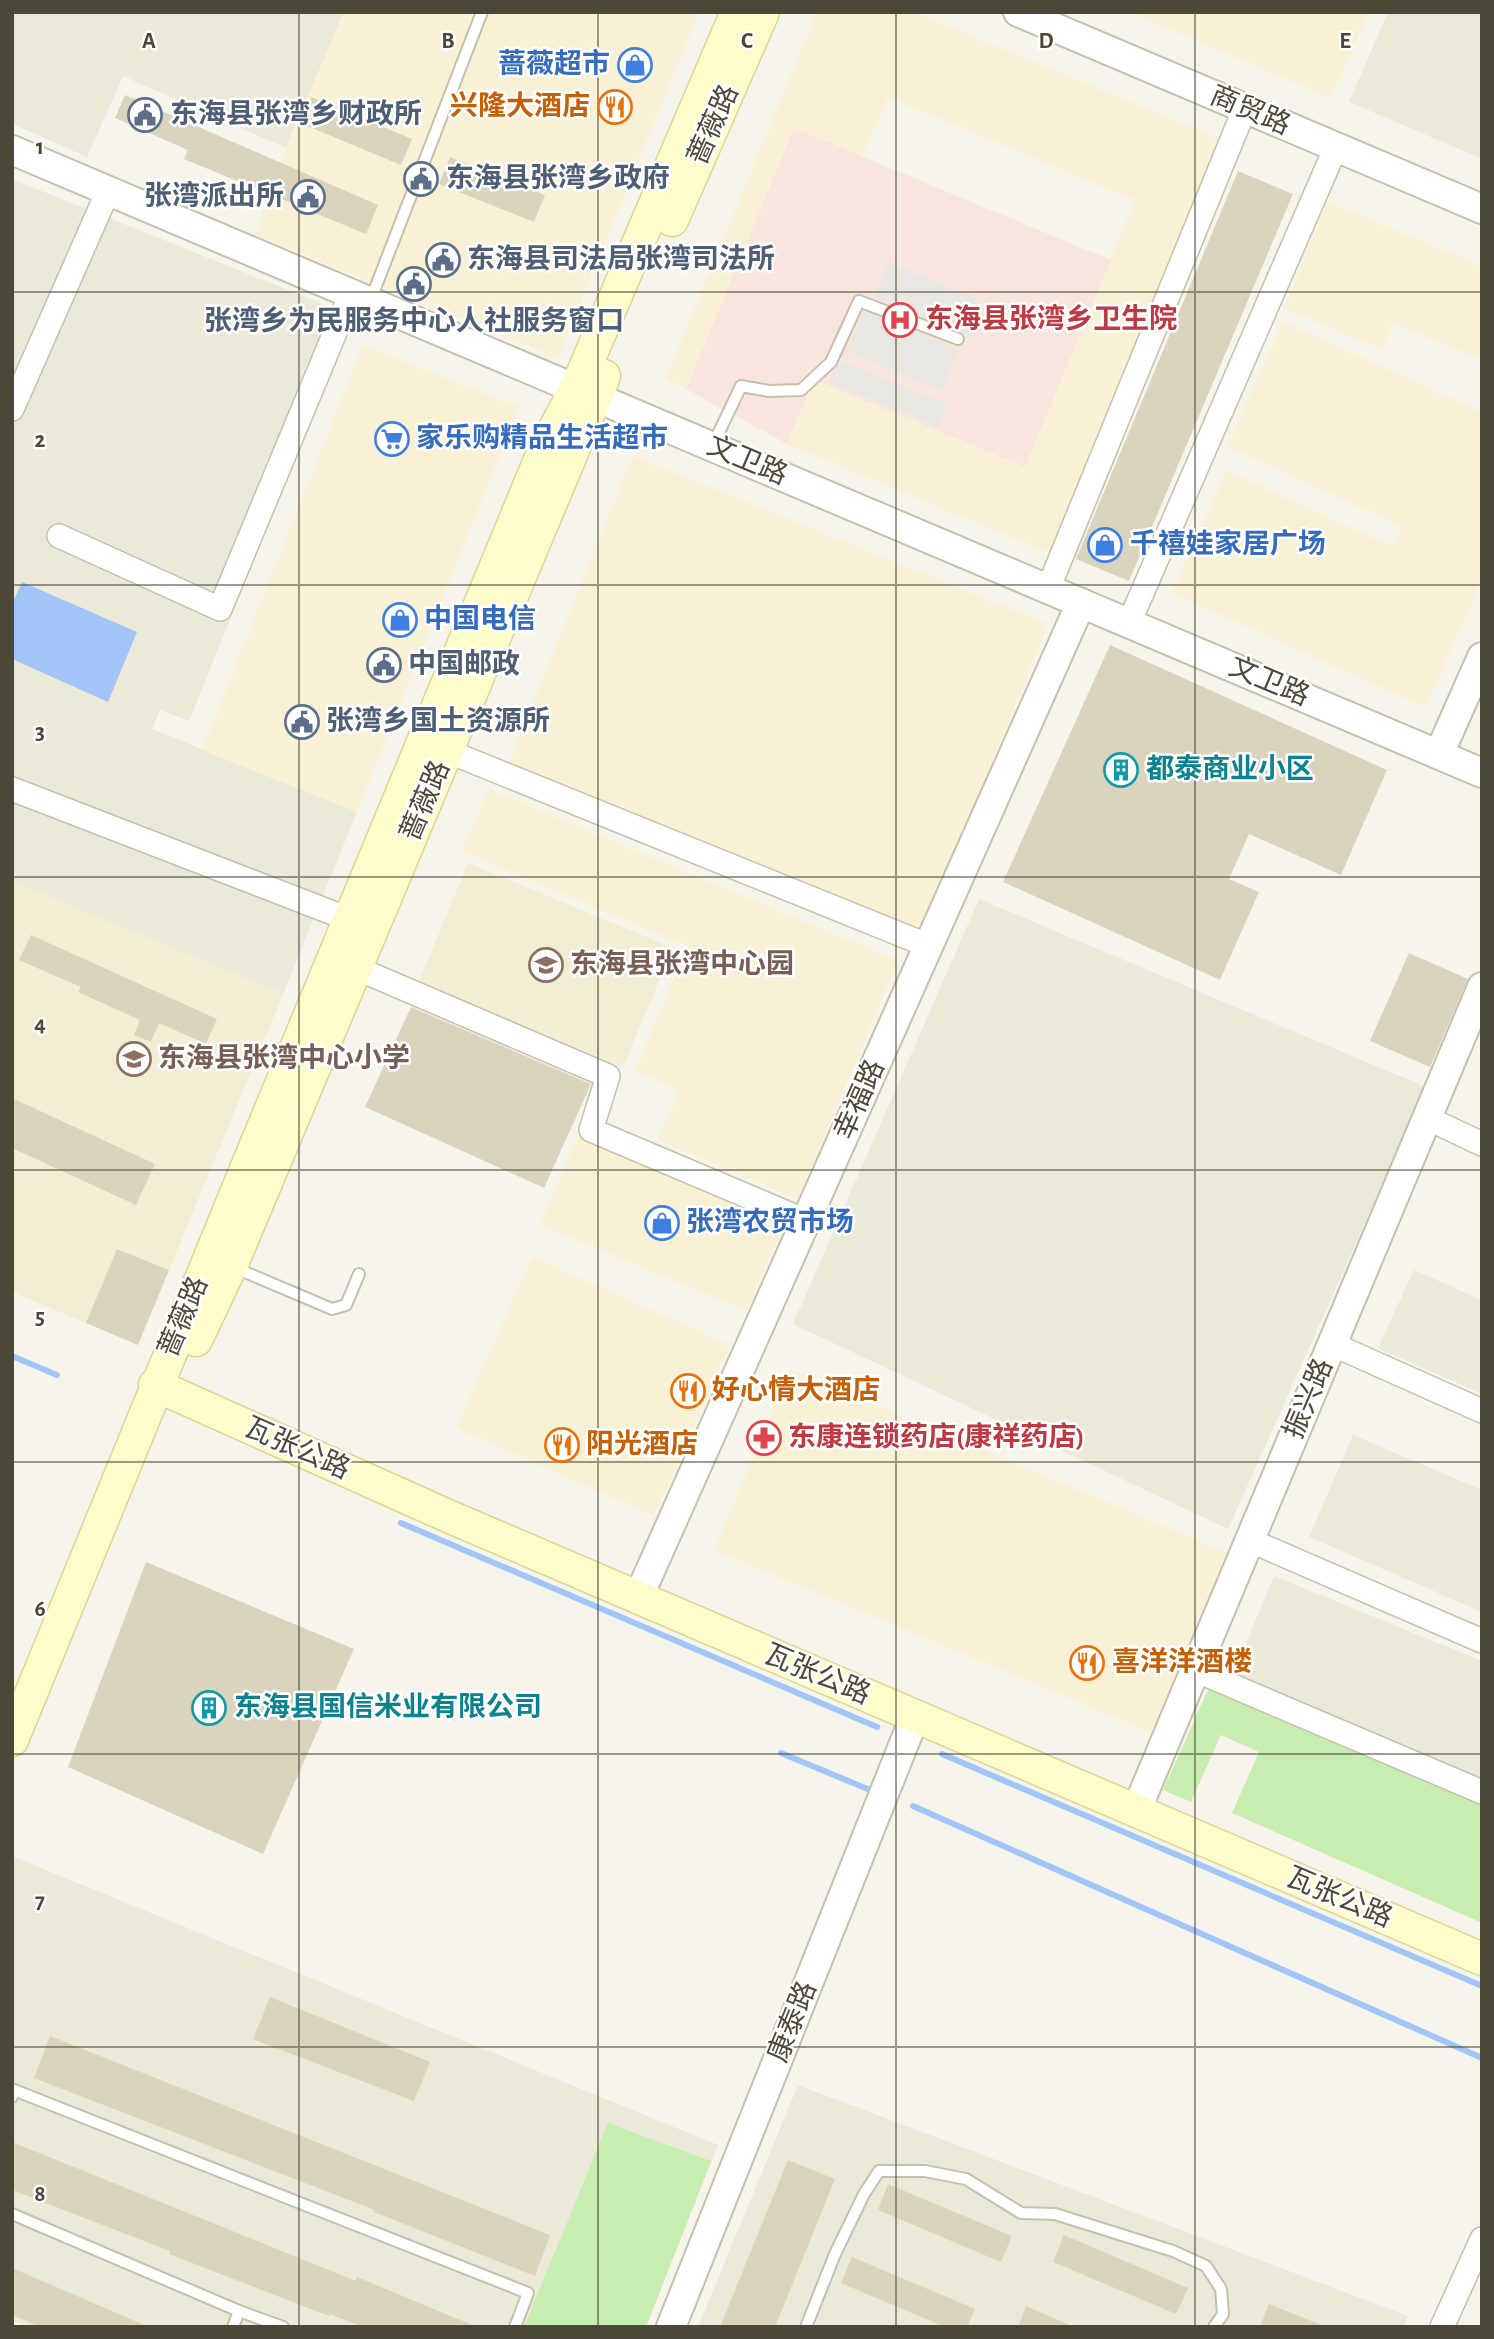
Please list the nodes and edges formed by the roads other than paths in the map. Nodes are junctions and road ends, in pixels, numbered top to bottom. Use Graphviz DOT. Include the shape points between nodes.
graph roads {
  1 [pos="482,12"];
  2 [pos="737,12"];
  3 [pos="763,12"];
  4 [pos="1018,12"];
  5 [pos="1245,108"];
  6 [pos="1336,147"];
  7 [pos="12,150"];
  8 [pos="108,191"];
  9 [pos="1482,209"];
  10 [pos="361,298"];
  11 [pos="958,339"];
  12 [pos="586,393"];
  13 [pos="12,409"];
  14 [pos="712,447"];
  15 [pos="59,536"];
  16 [pos="1048,589"];
  17 [pos="1082,603"];
  18 [pos="1129,623"];
  19 [pos="1482,657"];
  20 [pos="447,751"];
  21 [pos="1439,754"];
  22 [pos="1482,773"];
  23 [pos="12,789"];
  24 [pos="351,920"];
  25 [pos="929,946"];
  26 [pos="356,968"];
  27 [pos="1482,987"];
  28 [pos="1427,1118"];
  29 [pos="1482,1144"];
  30 [pos="806,1222"];
  31 [pos="231,1266"];
  32 [pos="359,1274"];
  33 [pos="1332,1344"];
  34 [pos="155,1385"];
  35 [pos="1482,1411"];
  36 [pos="1249,1540"];
  37 [pos="638,1598"];
  38 [pos="1482,1641"];
  39 [pos="1195,1670"];
  40 [pos="915,1716"];
  41 [pos="12,1740"];
  42 [pos="1482,1792"];
  43 [pos="1136,1811"];
  44 [pos="1482,1959"];
  45 [pos="12,2097"];
  46 [pos="12,2214"];
  47 [pos="1482,2239"];
  48 [pos="239,2312"];
  49 [pos="233,2327"];
  50 [pos="283,2327"];
  51 [pos="515,2327"];
  52 [pos="671,2327"];
  53 [pos="806,2327"];
  54 [pos="1214,2327"];
  55 [pos="1442,2327"];
  1 -- 10 [label="lane"];
  2 -- 12 [label="main road, 蔷薇路"];
  3 -- 12 [label="main road, 蔷薇路"];
  4 -- 5 [label="street, 商贸路"];
  5 -- 6 [label="street, 商贸路"];
  5 -- 16 [label="street"];
  6 -- 9 [label="street, 商贸路"];
  6 -- 18 [label="street"];
  7 -- 8 [label="street, 文卫路"];
  8 -- 10 [label="street, 文卫路"];
  8 -- 13 [label="street"];
  10 -- 12 [label="street, 文卫路"];
  10 -- 15 [label="street" via="220,609"];
  11 -- 14 [label="lane" via="859,301 831,362 801,390 741,386"];
  12 -- 14 [label="street, 文卫路"];
  12 -- 20 [label="main road, 蔷薇路"];
  12 -- 24 [label="main road, 蔷薇路" via="547,443"];
  14 -- 16 [label="street, 文卫路"];
  16 -- 17 [label="street, 文卫路"];
  17 -- 18 [label="street, 文卫路"];
  17 -- 25 [label="street, 幸福路"];
  18 -- 21 [label="street, 文卫路"];
  19 -- 21 [label="street"];
  20 -- 25 [label="street"];
  20 -- 26 [label="main road, 蔷薇路"];
  21 -- 22 [label="street, 文卫路"];
  23 -- 24 [label="street"];
  24 -- 34 [label="main road, 蔷薇路"];
  25 -- 30 [label="street, 幸福路"];
  26 -- 30 [label="street" via="608,1076 591,1130"];
  26 -- 31 [label="main road, 蔷薇路"];
  27 -- 28 [label="street, 振兴路"];
  28 -- 29 [label="street"];
  28 -- 33 [label="street, 振兴路"];
  30 -- 37 [label="street, 幸福路"];
  31 -- 32 [label="lane" via="332,1309 346,1305"];
  31 -- 34 [label="main road, 蔷薇路" via="189,1355"];
  33 -- 35 [label="street"];
  33 -- 36 [label="street, 振兴路"];
  34 -- 37 [label="main road, 瓦张公路"];
  34 -- 41 [label="main road, 蔷薇路"];
  36 -- 38 [label="street"];
  36 -- 39 [label="street, 振兴路"];
  37 -- 40 [label="main road, 瓦张公路"];
  39 -- 42 [label="street"];
  39 -- 43 [label="street, 振兴路"];
  40 -- 43 [label="main road, 瓦张公路"];
  40 -- 52 [label="street, 康泰路"];
  43 -- 44 [label="main road, 瓦张公路"];
  45 -- 51 [label="lane" via="15,2090 528,2293"];
  46 -- 48 [label="lane"];
  47 -- 55 [label="street"];
  48 -- 49 [label="lane"];
  48 -- 50 [label="lane"];
  53 -- 54 [label="lane" via="864,2194 879,2171 901,2170 966,2179 1021,2213 1055,2214 1206,2266 1220,2289 1223,2314"];
}
